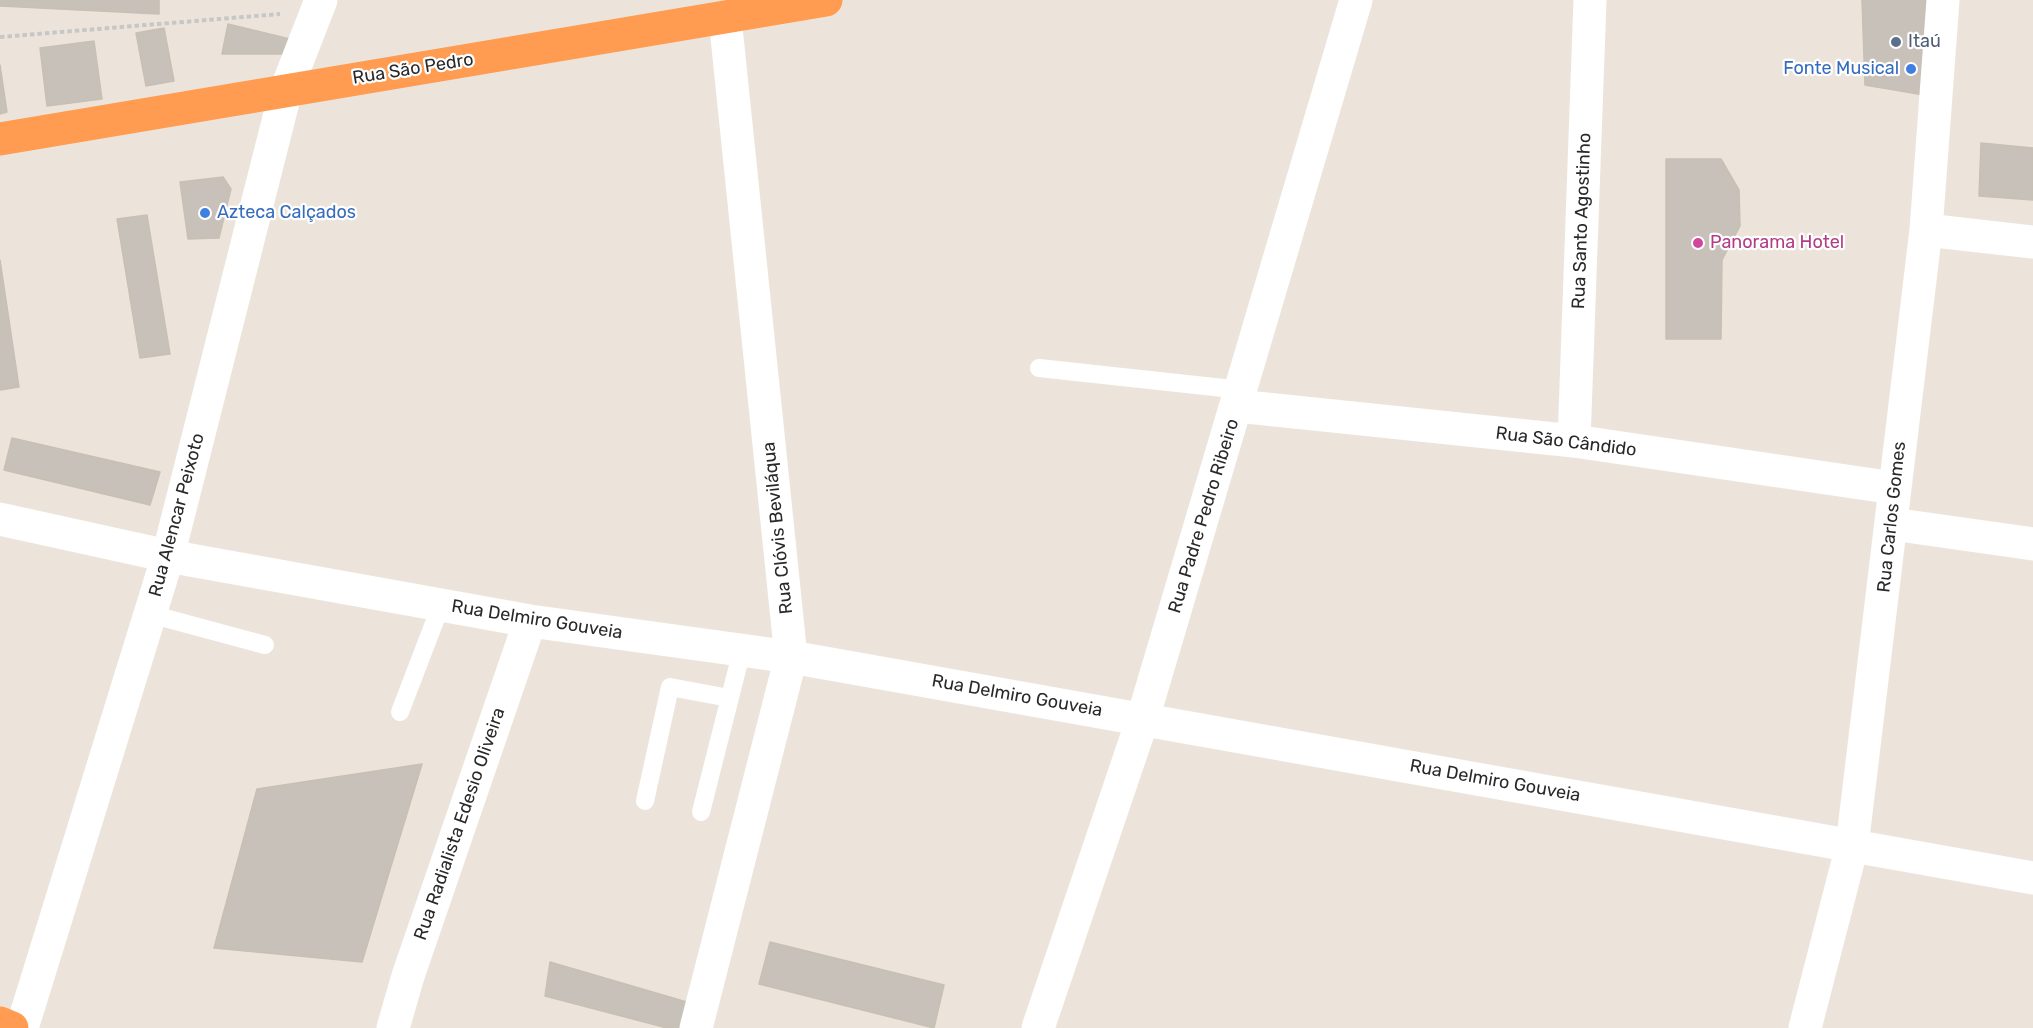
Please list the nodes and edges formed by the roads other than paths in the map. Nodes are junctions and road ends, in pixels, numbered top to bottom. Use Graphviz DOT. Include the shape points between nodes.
graph roads {
  1 [pos="826,0"];
  2 [pos="1356,0"];
  3 [pos="1590,0"];
  4 [pos="1943,0"];
  5 [pos="320,5"];
  6 [pos="725,18"];
  7 [pos="286,90"];
  8 [pos="0,140"];
  9 [pos="1926,230"];
  10 [pos="2033,242"];
  11 [pos="1039,368"];
  12 [pos="1239,398"];
  13 [pos="1574,441"];
  14 [pos="1894,488"];
  15 [pos="0,519"];
  16 [pos="1892,524"];
  17 [pos="2033,544"];
  18 [pos="168,556"];
  19 [pos="441,605"];
  20 [pos="150,614"];
  21 [pos="530,621"];
  22 [pos="265,645"];
  23 [pos="742,650"];
  24 [pos="791,657"];
  25 [pos="729,698"];
  26 [pos="400,712"];
  27 [pos="1143,718"];
  28 [pos="645,801"];
  29 [pos="701,812"];
  30 [pos="1852,846"];
  31 [pos="2033,878"];
  32 [pos="0,1023"];
  33 [pos="1043,1027"];
  34 [pos="12,1028"];
  35 [pos="22,1028"];
  36 [pos="393,1028"];
  37 [pos="696,1028"];
  38 [pos="1805,1028"];
  1 -- 6 [label="highway, Rua São Pedro"];
  2 -- 12 [label="street, Rua Padre Pedro Ribeiro"];
  3 -- 13 [label="street, Rua Santo Agostinho"];
  4 -- 9 [label="street, Rua Carlos Gomes"];
  5 -- 7 [label="street, Rua Alencar Peixoto"];
  6 -- 7 [label="highway, Rua São Pedro"];
  6 -- 24 [label="street, Rua Clóvis Beviláqua"];
  7 -- 8 [label="highway, Rua São Pedro"];
  7 -- 18 [label="street, Rua Alencar Peixoto"];
  9 -- 10 [label="street"];
  9 -- 14 [label="street, Rua Carlos Gomes"];
  11 -- 12 [label="lane"];
  12 -- 13 [label="street, Rua São Cândido"];
  12 -- 27 [label="street, Rua Padre Pedro Ribeiro"];
  13 -- 14 [label="street, Rua São Cândido"];
  14 -- 16 [label="street, Rua Carlos Gomes"];
  15 -- 18 [label="street, Rua Delmiro Gouveia"];
  16 -- 17 [label="street"];
  16 -- 30 [label="street, Rua Carlos Gomes"];
  18 -- 19 [label="street, Rua Delmiro Gouveia"];
  18 -- 20 [label="street, Rua Alencar Peixoto"];
  19 -- 21 [label="street, Rua Delmiro Gouveia"];
  19 -- 26 [label="lane"];
  20 -- 22 [label="lane"];
  20 -- 35 [label="street, Rua Alencar Peixoto"];
  21 -- 23 [label="street, Rua Delmiro Gouveia"];
  21 -- 36 [label="street, Rua Radialista Edesio Oliveira"];
  23 -- 24 [label="street, Rua Delmiro Gouveia"];
  23 -- 25 [label="lane"];
  24 -- 27 [label="street, Rua Delmiro Gouveia"];
  24 -- 37 [label="street, Rua Clóvis Beviláqua"];
  25 -- 28 [label="lane" via="670,687"];
  25 -- 29 [label="lane"];
  27 -- 30 [label="street, Rua Delmiro Gouveia"];
  27 -- 33 [label="street, Rua Padre Pedro Ribeiro"];
  30 -- 31 [label="street, Rua Delmiro Gouveia"];
  30 -- 38 [label="street, Rua Carlos Gomes"];
  32 -- 34 [label="highway"];
}
